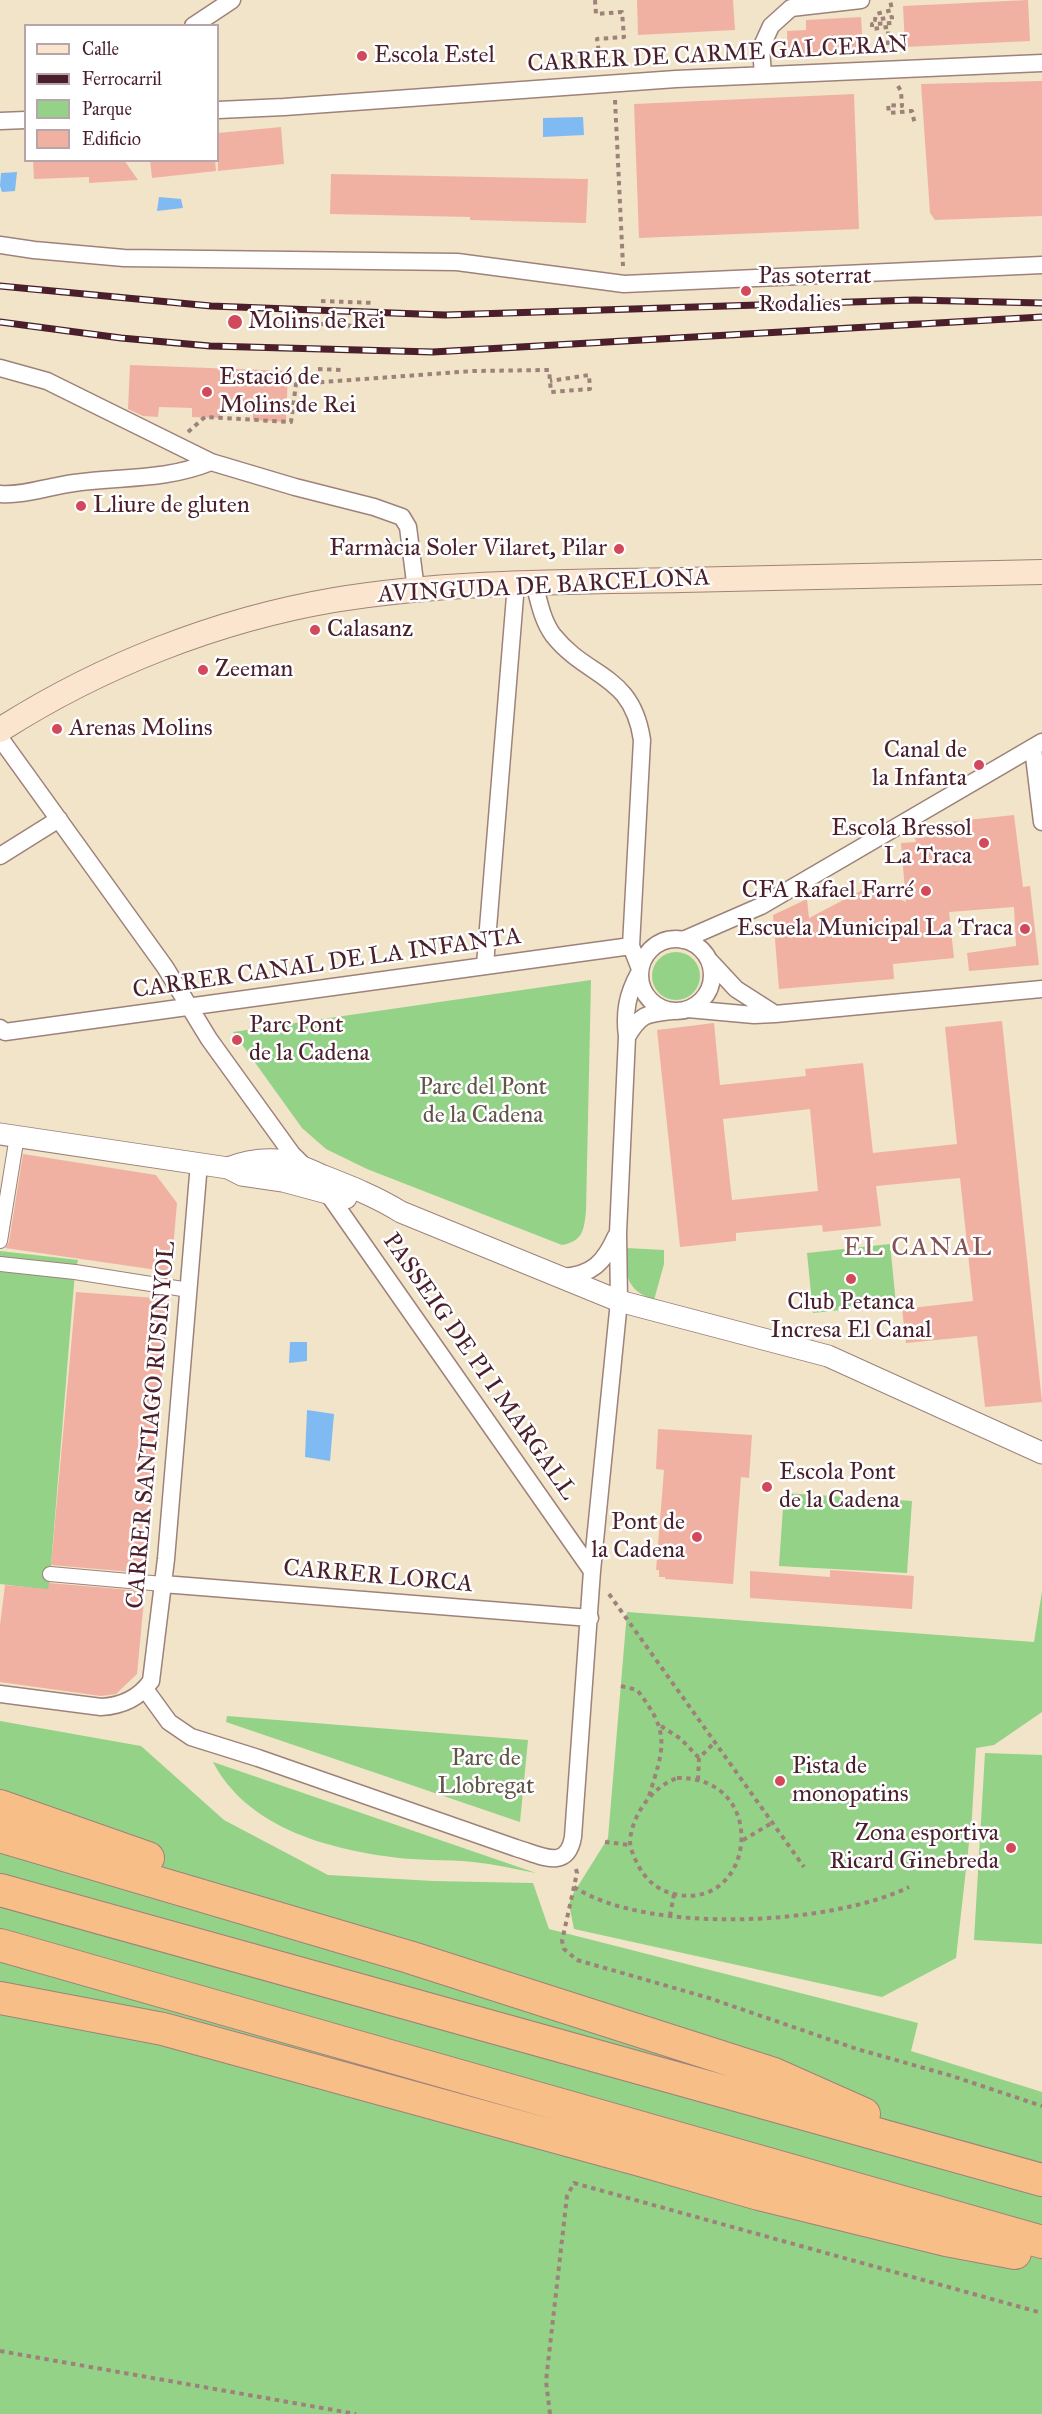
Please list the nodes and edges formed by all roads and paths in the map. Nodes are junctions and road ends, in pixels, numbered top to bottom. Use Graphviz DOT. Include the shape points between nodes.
graph roads {
  1 [pos="232,0"];
  2 [pos="595,0"];
  3 [pos="861,0"];
  4 [pos="890,0"];
  5 [pos="196,24"];
  6 [pos="1042,63"];
  7 [pos="889,68"];
  8 [pos="763,75"];
  9 [pos="614,83"];
  10 [pos="219,110"];
  11 [pos="24,120"];
  12 [pos="0,121"];
  13 [pos="915,125"];
  14 [pos="0,245"];
  15 [pos="1042,265"];
  16 [pos="623,273"];
  17 [pos="321,301"];
  18 [pos="375,303"];
  19 [pos="320,324"];
  20 [pos="375,327"];
  21 [pos="0,368"];
  22 [pos="318,369"];
  23 [pos="342,370"];
  24 [pos="550,381"];
  25 [pos="205,417"];
  26 [pos="212,462"];
  27 [pos="0,494"];
  28 [pos="1042,572"];
  29 [pos="525,584"];
  30 [pos="416,590"];
  31 [pos="0,730"];
  32 [pos="0,738"];
  33 [pos="1038,745"];
  34 [pos="59,819"];
  35 [pos="1042,822"];
  36 [pos="0,856"];
  37 [pos="683,940"];
  38 [pos="631,946"];
  39 [pos="709,960"];
  40 [pos="485,965"];
  41 [pos="639,971"];
  42 [pos="1042,989"];
  43 [pos="190,1008"];
  44 [pos="682,1010"];
  45 [pos="775,1014"];
  46 [pos="3,1030"];
  47 [pos="627,1036"];
  48 [pos="9,1135"];
  49 [pos="297,1162"];
  50 [pos="199,1163"];
  51 [pos="228,1168"];
  52 [pos="252,1176"];
  53 [pos="326,1191"];
  54 [pos="401,1212"];
  55 [pos="618,1233"];
  56 [pos="0,1241"];
  57 [pos="0,1264"];
  58 [pos="561,1277"];
  59 [pos="189,1290"];
  60 [pos="619,1301"];
  61 [pos="1042,1453"];
  62 [pos="592,1571"];
  63 [pos="50,1574"];
  64 [pos="163,1584"];
  65 [pos="590,1618"];
  66 [pos="621,1686"];
  67 [pos="145,1689"];
  68 [pos="0,1694"];
  69 [pos="660,1725"];
  70 [pos="714,1743"];
  71 [pos="699,1758"];
  72 [pos="698,1780"];
  73 [pos="648,1800"];
  74 [pos="0,1806"];
  75 [pos="772,1824"];
  76 [pos="0,1836"];
  77 [pos="743,1840"];
  78 [pos="605,1842"];
  79 [pos="630,1845"];
  80 [pos="804,1867"];
  81 [pos="909,1887"];
  82 [pos="0,1890"];
  83 [pos="674,1894"];
  84 [pos="670,1916"];
  85 [pos="2,1946"];
  86 [pos="410,1957"];
  87 [pos="0,1998"];
  88 [pos="1042,2106"];
  89 [pos="949,2154"];
  90 [pos="1042,2180"];
  91 [pos="1042,2241"];
  92 [pos="1042,2259"];
  93 [pos="1042,2313"];
  94 [pos="0,2351"];
  95 [pos="356,2414"];
  96 [pos="550,2414"];
  1 -- 5 [label="street"];
  2 -- 9 [label="path" via="596,14 622,12 624,37 597,39 600,60"];
  3 -- 8 [label="street" via="791,8 771,26 761,48"];
  4 -- 7 [label="path" via="892,10 876,14 875,20 892,17 892,23 872,24 872,29 888,27"];
  6 -- 7 [label="street, CARRER DE CARME GALCERAN"];
  7 -- 8 [label="street, CARRER DE CARME GALCERAN"];
  7 -- 13 [label="path" via="901,92 902,106 888,105 889,113 912,111"];
  8 -- 9 [label="street, CARRER DE CARME GALCERAN"];
  9 -- 10 [label="street, CARRER DE CARME GALCERAN"];
  9 -- 16 [label="path"];
  11 -- 12 [label="street"];
  14 -- 15 [label="street" via="124,258 457,262 624,284"];
  17 -- 18 [label="path"];
  19 -- 20 [label="path"];
  21 -- 26 [label="street" via="48,381"];
  22 -- 23 [label="path"];
  24 -- 24 [label="path" via="589,375 591,389 551,392"];
  24 -- 25 [label="path" via="549,370 473,371 296,384 291,422"];
  26 -- 27 [label="street" via="154,477"];
  26 -- 30 [label="street" via="402,518 408,527"];
  28 -- 29 [label="main road, AVINGUDA DE BARCELONA"];
  29 -- 30 [label="main road, AVINGUDA DE BARCELONA"];
  29 -- 38 [label="street" via="561,644 618,687 639,720 642,740"];
  29 -- 40 [label="street"];
  30 -- 31 [label="main road, AVINGUDA DE BARCELONA" via="307,606 197,636 87,681"];
  32 -- 34 [label="street"];
  33 -- 35 [label="street"];
  33 -- 37 [label="street" via="761,906"];
  34 -- 36 [label="street"];
  34 -- 43 [label="street"];
  37 -- 39 [label="street" via="702,950"];
  37 -- 41 [label="street" via="672,939 653,947"];
  38 -- 40 [label="street, CARRER CANAL DE LA INFANTA"];
  38 -- 41 [label="street"];
  39 -- 44 [label="street" via="711,984 706,994 698,1003"];
  39 -- 45 [label="street" via="736,989"];
  40 -- 43 [label="street, CARRER CANAL DE LA INFANTA"];
  41 -- 44 [label="street" via="641,987 648,998 661,1007"];
  41 -- 47 [label="street" via="626,1007"];
  42 -- 45 [label="street"];
  43 -- 46 [label="street, CARRER CANAL DE LA INFANTA"];
  43 -- 49 [label="street"];
  44 -- 45 [label="street"];
  44 -- 47 [label="street" via="647,1014"];
  47 -- 55 [label="street"];
  48 -- 50 [label="street"];
  48 -- 56 [label="street"];
  49 -- 51 [label="street" via="255,1161"];
  49 -- 52 [label="street" via="285,1172 269,1169"];
  49 -- 54 [label="street" via="375,1196"];
  50 -- 51 [label="street"];
  50 -- 59 [label="street, CARRER SANTIAGO RUSINYOL"];
  51 -- 52 [label="street"];
  52 -- 53 [label="street"];
  53 -- 54 [label="street" via="368,1206"];
  53 -- 62 [label="street, PASSEIG DE PI I MARGALL"];
  54 -- 58 [label="street"];
  55 -- 58 [label="street" via="610,1250 593,1269 583,1275"];
  55 -- 60 [label="street" via="607,1281"];
  57 -- 59 [label="street"];
  58 -- 60 [label="street"];
  59 -- 64 [label="street, CARRER SANTIAGO RUSINYOL"];
  60 -- 61 [label="street" via="828,1356"];
  60 -- 62 [label="street"];
  62 -- 65 [label="street"];
  62 -- 70 [label="path"];
  63 -- 64 [label="street"];
  64 -- 65 [label="street, CARRER LORCA"];
  64 -- 67 [label="street, CARRER SANTIAGO RUSINYOL" via="154,1672"];
  65 -- 67 [label="street" via="573,1837 569,1852 552,1859 191,1737 169,1722"];
  66 -- 69 [label="path" via="638,1690"];
  67 -- 68 [label="street" via="123,1703 101,1707"];
  69 -- 71 [label="path"];
  69 -- 73 [label="path" via="661,1746"];
  70 -- 71 [label="path"];
  70 -- 75 [label="path"];
  71 -- 72 [label="path"];
  72 -- 73 [label="path" via="677,1778 658,1788"];
  72 -- 77 [label="path" via="717,1788 729,1799"];
  73 -- 79 [label="path" via="638,1816"];
  74 -- 86 [label="highway" via="283,1904"];
  75 -- 77 [label="path"];
  75 -- 80 [label="path"];
  76 -- 86 [label="highway"];
  77 -- 83 [label="path" via="734,1869 710,1893"];
  78 -- 79 [label="path"];
  79 -- 83 [label="path" via="648,1880"];
  81 -- 84 [label="path" via="876,1900 807,1915 726,1919"];
  82 -- 89 [label="highway"];
  83 -- 84 [label="path"];
  84 -- 88 [label="path" via="612,1903 574,1887 562,1941 564,1949 583,1962 709,1998"];
  85 -- 91 [label="highway"];
  86 -- 89 [label="highway" via="774,2074"];
  87 -- 92 [label="highway" via="163,2030 759,2194"];
  89 -- 90 [label="highway"];
  93 -- 96 [label="path" via="574,2183 567,2196 546,2381"];
  94 -- 95 [label="path"];
}
